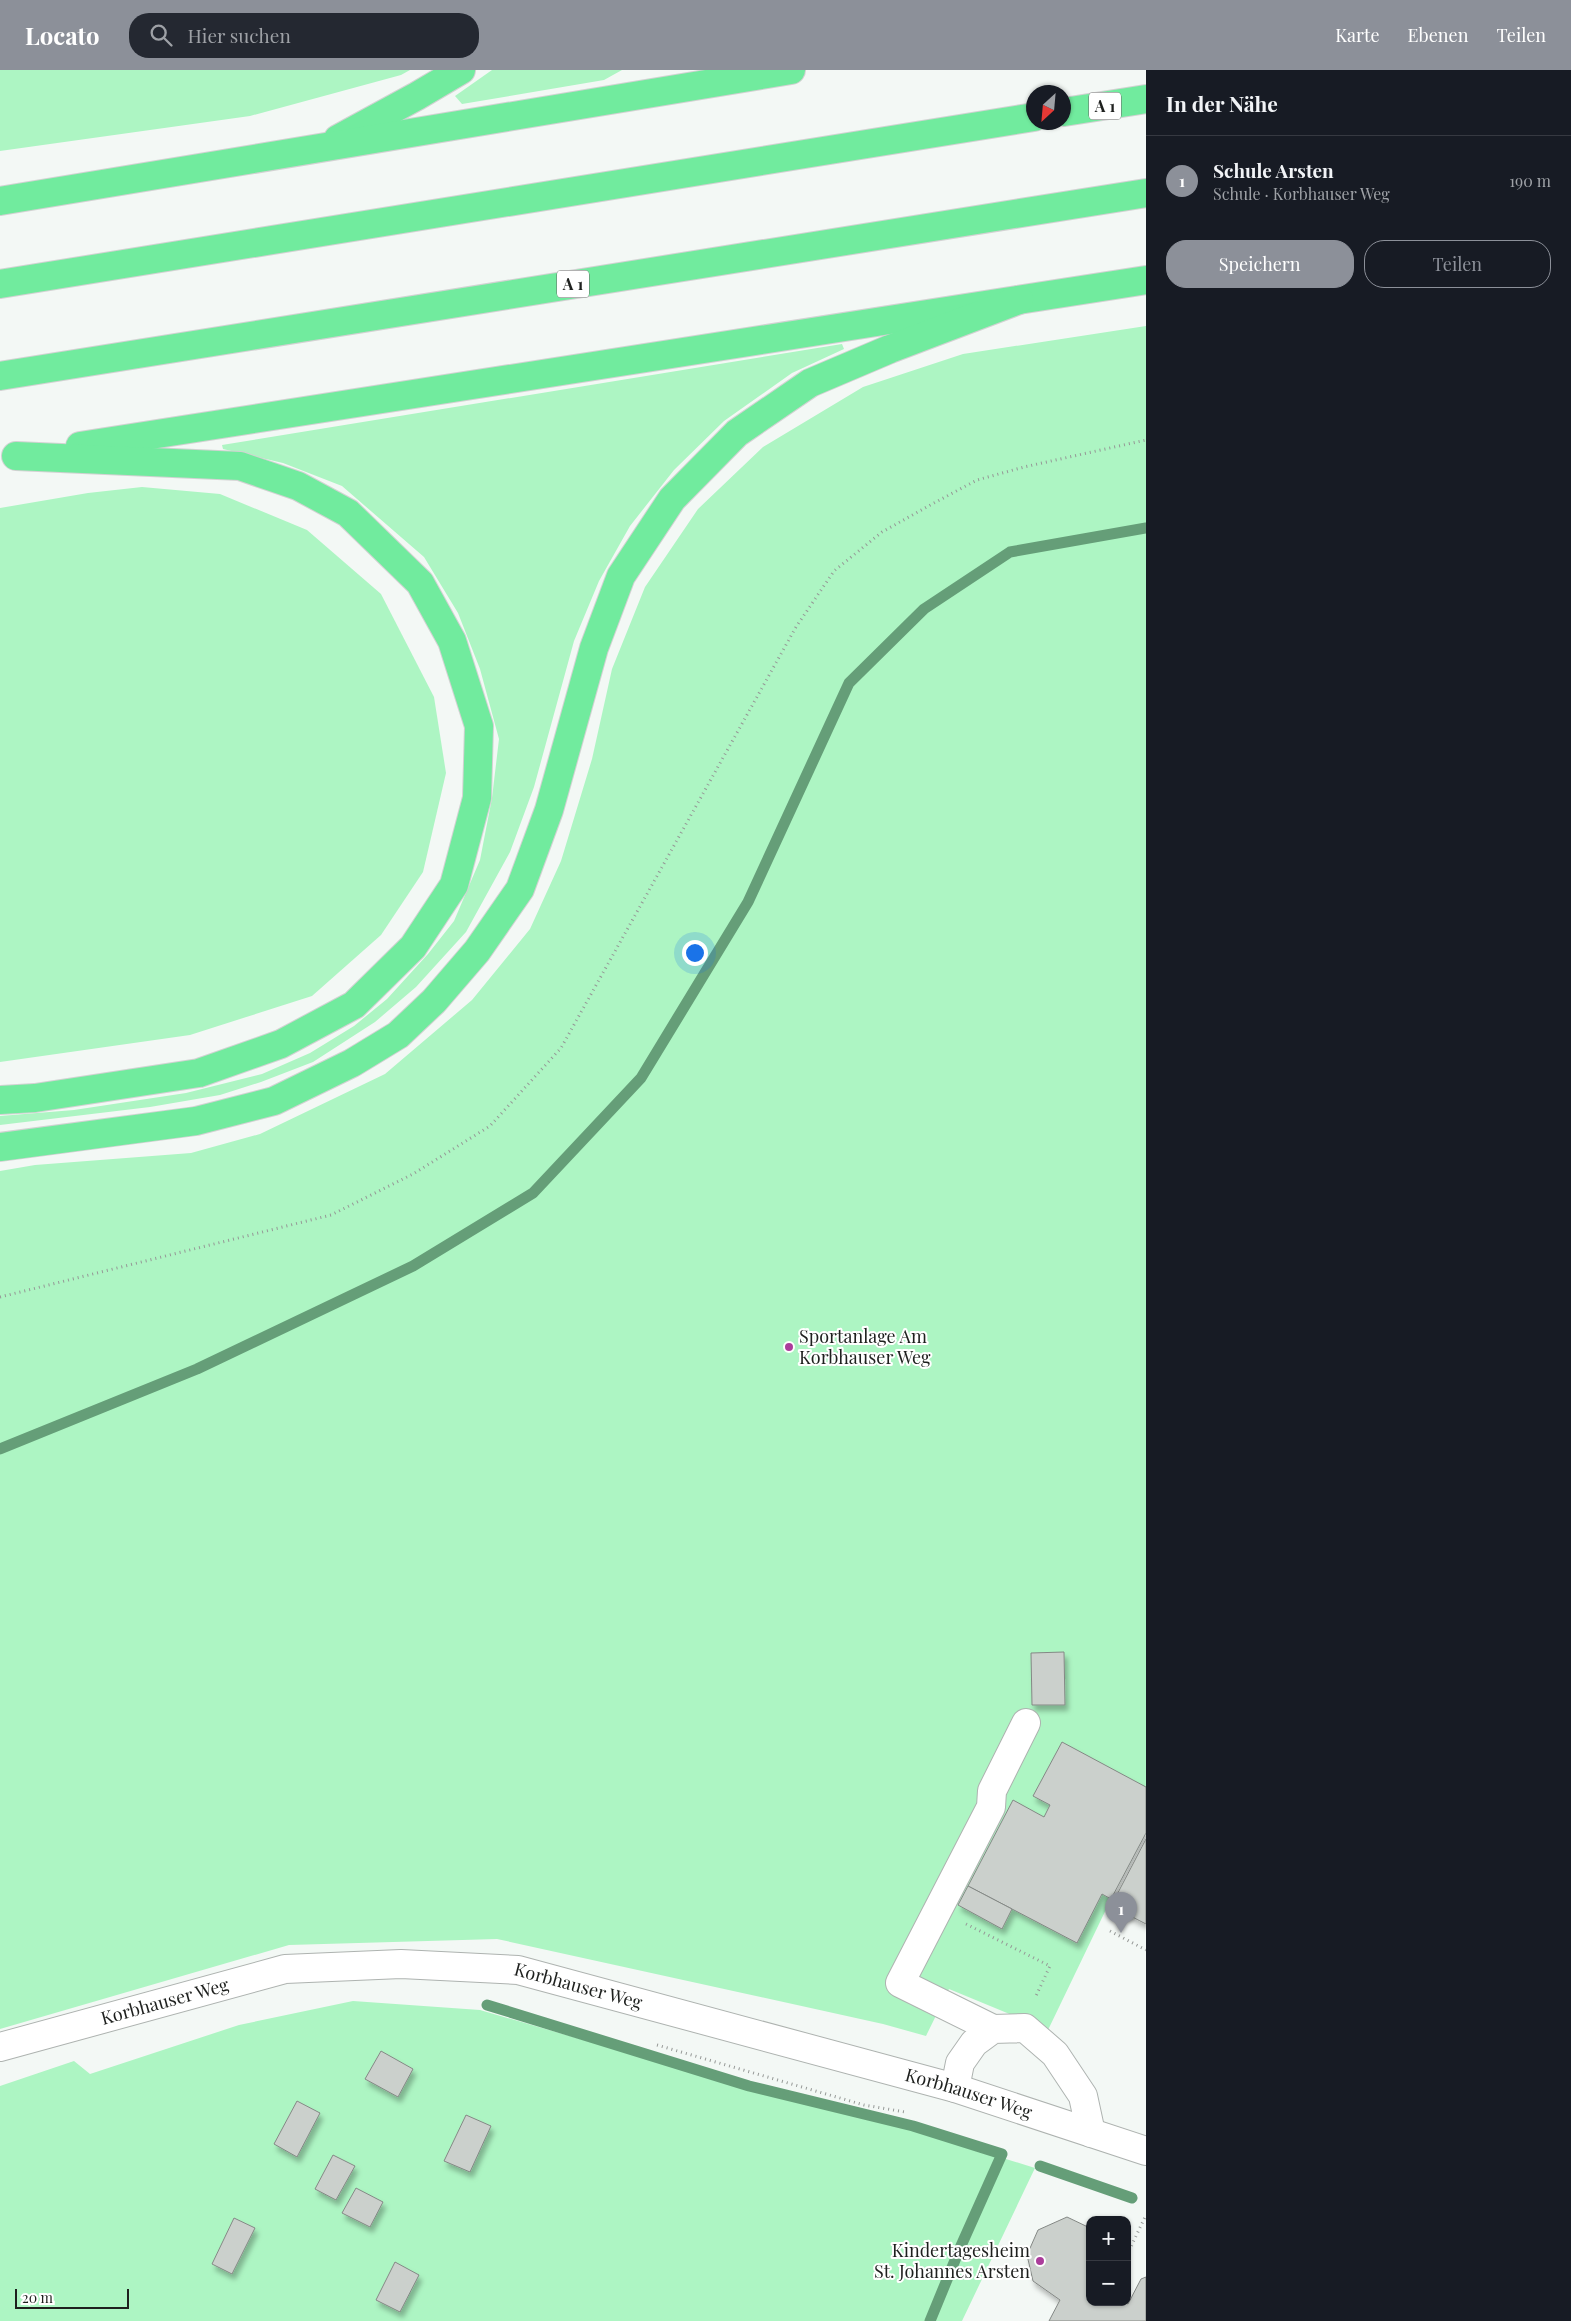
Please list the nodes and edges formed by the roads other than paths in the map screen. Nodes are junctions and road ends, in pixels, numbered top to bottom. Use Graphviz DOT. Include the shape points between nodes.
graph roads {
  1 [pos="461,70"];
  2 [pos="791,70"];
  3 [pos="1146,99"];
  4 [pos="1071,111"];
  5 [pos="1026,118"];
  6 [pos="317,150"];
  7 [pos="1146,193"];
  8 [pos="0,201"];
  9 [pos="1146,280"];
  10 [pos="0,284"];
  11 [pos="1019,300"];
  12 [pos="0,376"];
  13 [pos="8,457"];
  14 [pos="0,1100"];
  15 [pos="0,1148"];
  16 [pos="1026,1724"];
  17 [pos="993,2029"];
  18 [pos="0,2047"];
  19 [pos="955,2088"];
  20 [pos="1091,2133"];
  21 [pos="1146,2151"];
  1 -- 6 [label="highway"];
  2 -- 6 [label="highway"];
  3 -- 4 [label="highway, A 1"];
  5 -- 10 [label="highway"];
  6 -- 8 [label="highway"];
  7 -- 12 [label="highway, A 1"];
  9 -- 11 [label="highway"];
  11 -- 13 [label="highway"];
  11 -- 15 [label="highway" via="890,349 810,384 737,433 672,499 621,576 594,648 549,810 520,889 478,950 434,1001 398,1035 274,1101 196,1121"];
  13 -- 14 [label="highway" via="240,466 298,486 348,513 420,583 452,641 479,726 477,798 454,885 413,947 354,1005 280,1044 198,1073 35,1098"];
  16 -- 17 [label="street" via="992,1791 992,1807 900,1983"];
  17 -- 19 [label="street" via="974,2043 960,2062"];
  17 -- 20 [label="street" via="1025,2028 1056,2054 1083,2096"];
  18 -- 19 [label="street, Korbhauser Weg" via="285,1969 402,1964 518,1970"];
  19 -- 20 [label="street, Korbhauser Weg"];
  20 -- 21 [label="street, Korbhauser Weg"];
}
